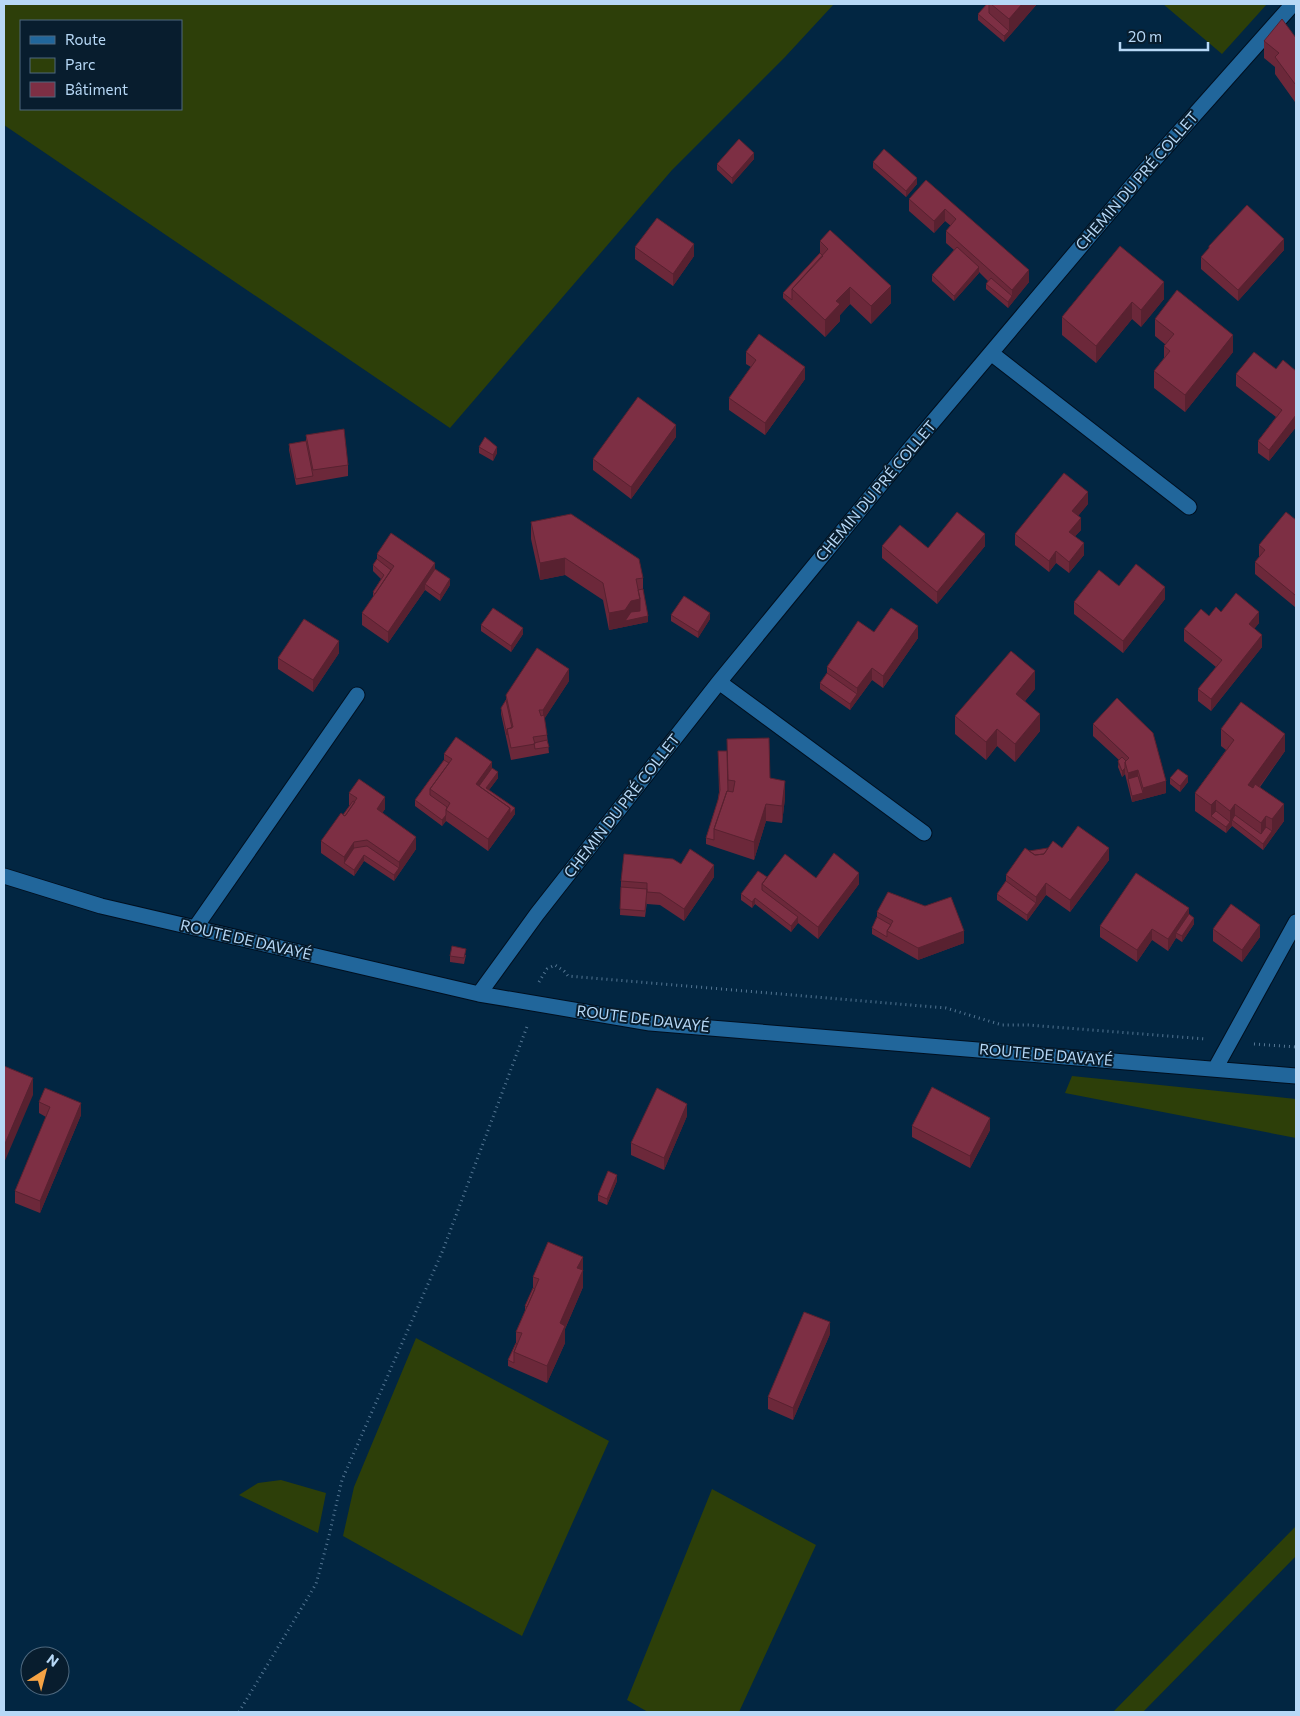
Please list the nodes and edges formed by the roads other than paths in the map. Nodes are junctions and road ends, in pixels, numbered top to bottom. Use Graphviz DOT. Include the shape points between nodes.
graph roads {
  1 [pos="1294,4"];
  2 [pos="991,353"];
  3 [pos="1189,507"];
  4 [pos="719,682"];
  5 [pos="357,695"];
  6 [pos="924,833"];
  7 [pos="4,876"];
  8 [pos="1296,922"];
  9 [pos="196,928"];
  10 [pos="479,994"];
  11 [pos="1215,1069"];
  12 [pos="1296,1076"];
  1 -- 2 [label="street, CHEMIN DU PRÉ COLLET" via="1141,175"];
  2 -- 3 [label="street"];
  2 -- 4 [label="street, CHEMIN DU PRÉ COLLET"];
  4 -- 6 [label="street"];
  4 -- 10 [label="street, CHEMIN DU PRÉ COLLET" via="537,914"];
  5 -- 9 [label="street"];
  7 -- 9 [label="street, ROUTE DE DAVAYÉ" via="101,906"];
  8 -- 11 [label="street"];
  9 -- 10 [label="street, ROUTE DE DAVAYÉ"];
  10 -- 11 [label="street, ROUTE DE DAVAYÉ" via="650,1023"];
  11 -- 12 [label="street, ROUTE DE DAVAYÉ"];
}
